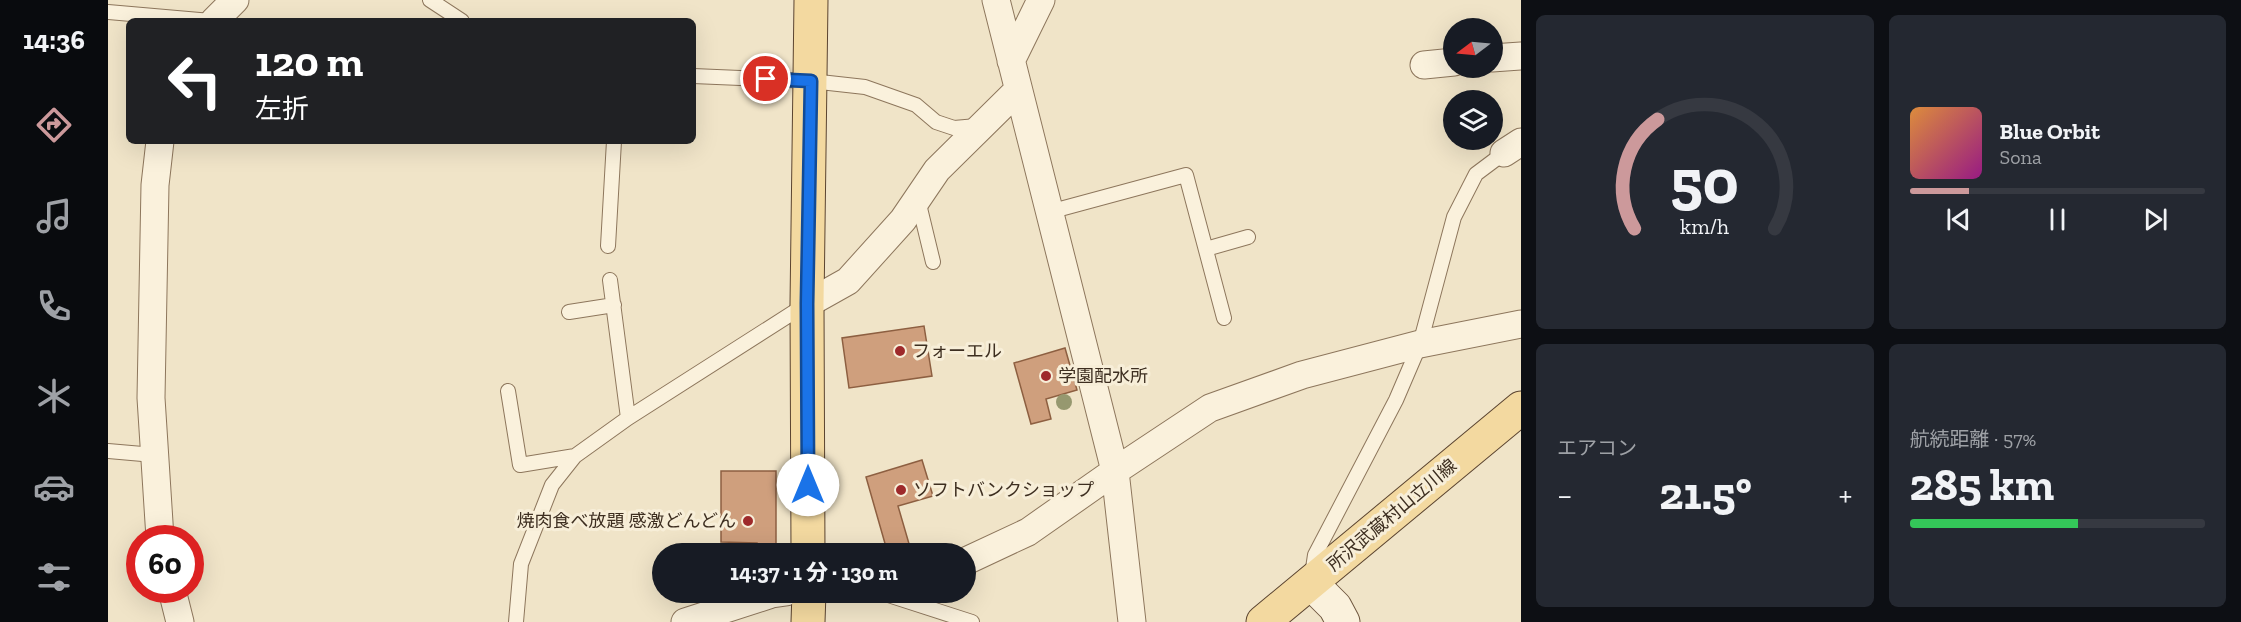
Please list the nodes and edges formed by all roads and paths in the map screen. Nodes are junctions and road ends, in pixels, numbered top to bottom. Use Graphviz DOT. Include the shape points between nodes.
graph roads {
  1 [pos="235,0"];
  2 [pos="430,0"];
  3 [pos="811,0"];
  4 [pos="996,0"];
  5 [pos="1041,0"];
  6 [pos="108,12"];
  7 [pos="178,18"];
  8 [pos="216,18"];
  9 [pos="457,18"];
  10 [pos="1521,56"];
  11 [pos="1503,57"];
  12 [pos="1011,61"];
  13 [pos="1443,63"];
  14 [pos="1424,64"];
  15 [pos="696,76"];
  16 [pos="811,81"];
  17 [pos="1018,90"];
  18 [pos="981,126"];
  19 [pos="160,144"];
  20 [pos="614,144"];
  21 [pos="1512,147"];
  22 [pos="917,198"];
  23 [pos="1049,212"];
  24 [pos="1248,237"];
  25 [pos="608,246"];
  26 [pos="1206,249"];
  27 [pos="933,262"];
  28 [pos="609,280"];
  29 [pos="807,304"];
  30 [pos="614,305"];
  31 [pos="569,312"];
  32 [pos="1224,318"];
  33 [pos="1521,324"];
  34 [pos="1420,344"];
  35 [pos="508,391"];
  36 [pos="1521,408"];
  37 [pos="628,418"];
  38 [pos="108,451"];
  39 [pos="154,455"];
  40 [pos="575,456"];
  41 [pos="1115,471"];
  42 [pos="159,525"];
  43 [pos="808,543"];
  44 [pos="976,556"];
  45 [pos="1311,583"];
  46 [pos="175,603"];
  47 [pos="744,603"];
  48 [pos="809,603"];
  49 [pos="913,603"];
  50 [pos="180,622"];
  51 [pos="516,622"];
  52 [pos="686,622"];
  53 [pos="808,622"];
  54 [pos="972,622"];
  55 [pos="1132,622"];
  56 [pos="1263,622"];
  57 [pos="1344,622"];
  1 -- 8 [label="street"];
  2 -- 9 [label="lane"];
  3 -- 16 [label="main road"];
  4 -- 12 [label="street"];
  5 -- 12 [label="street"];
  6 -- 7 [label="lane"];
  10 -- 11 [label="street"];
  12 -- 17 [label="street"];
  13 -- 14 [label="street"];
  15 -- 16 [label="lane"];
  16 -- 18 [label="lane" via="865,87 916,105 936,122 954,128"];
  16 -- 29 [label="main road"];
  17 -- 18 [label="street"];
  17 -- 23 [label="street"];
  18 -- 22 [label="street" via="937,170"];
  19 -- 39 [label="street" via="153,280"];
  20 -- 25 [label="lane"];
  21 -- 34 [label="lane" via="1476,174 1454,217"];
  22 -- 27 [label="lane"];
  22 -- 29 [label="street" via="903,220 848,281"];
  23 -- 26 [label="lane" via="1186,175"];
  23 -- 41 [label="street"];
  24 -- 26 [label="lane"];
  26 -- 32 [label="lane"];
  28 -- 30 [label="lane"];
  29 -- 37 [label="lane"];
  29 -- 43 [label="main road"];
  30 -- 31 [label="lane"];
  30 -- 37 [label="lane"];
  33 -- 34 [label="street"];
  34 -- 41 [label="street" via="1302,375 1210,408"];
  34 -- 45 [label="lane" via="1396,400 1316,555"];
  35 -- 40 [label="lane" via="520,465"];
  36 -- 45 [label="main road, 所沢武蔵村山立川線"];
  37 -- 40 [label="lane"];
  38 -- 39 [label="lane"];
  39 -- 42 [label="street"];
  40 -- 51 [label="lane" via="552,484 521,564"];
  41 -- 44 [label="street" via="1028,532"];
  41 -- 55 [label="street"];
  45 -- 56 [label="main road, 所沢武蔵村山立川線"];
  45 -- 57 [label="street"];
  46 -- 50 [label="street"];
  47 -- 52 [label="street"];
  48 -- 53 [label="main road"];
  49 -- 54 [label="lane"];
}
